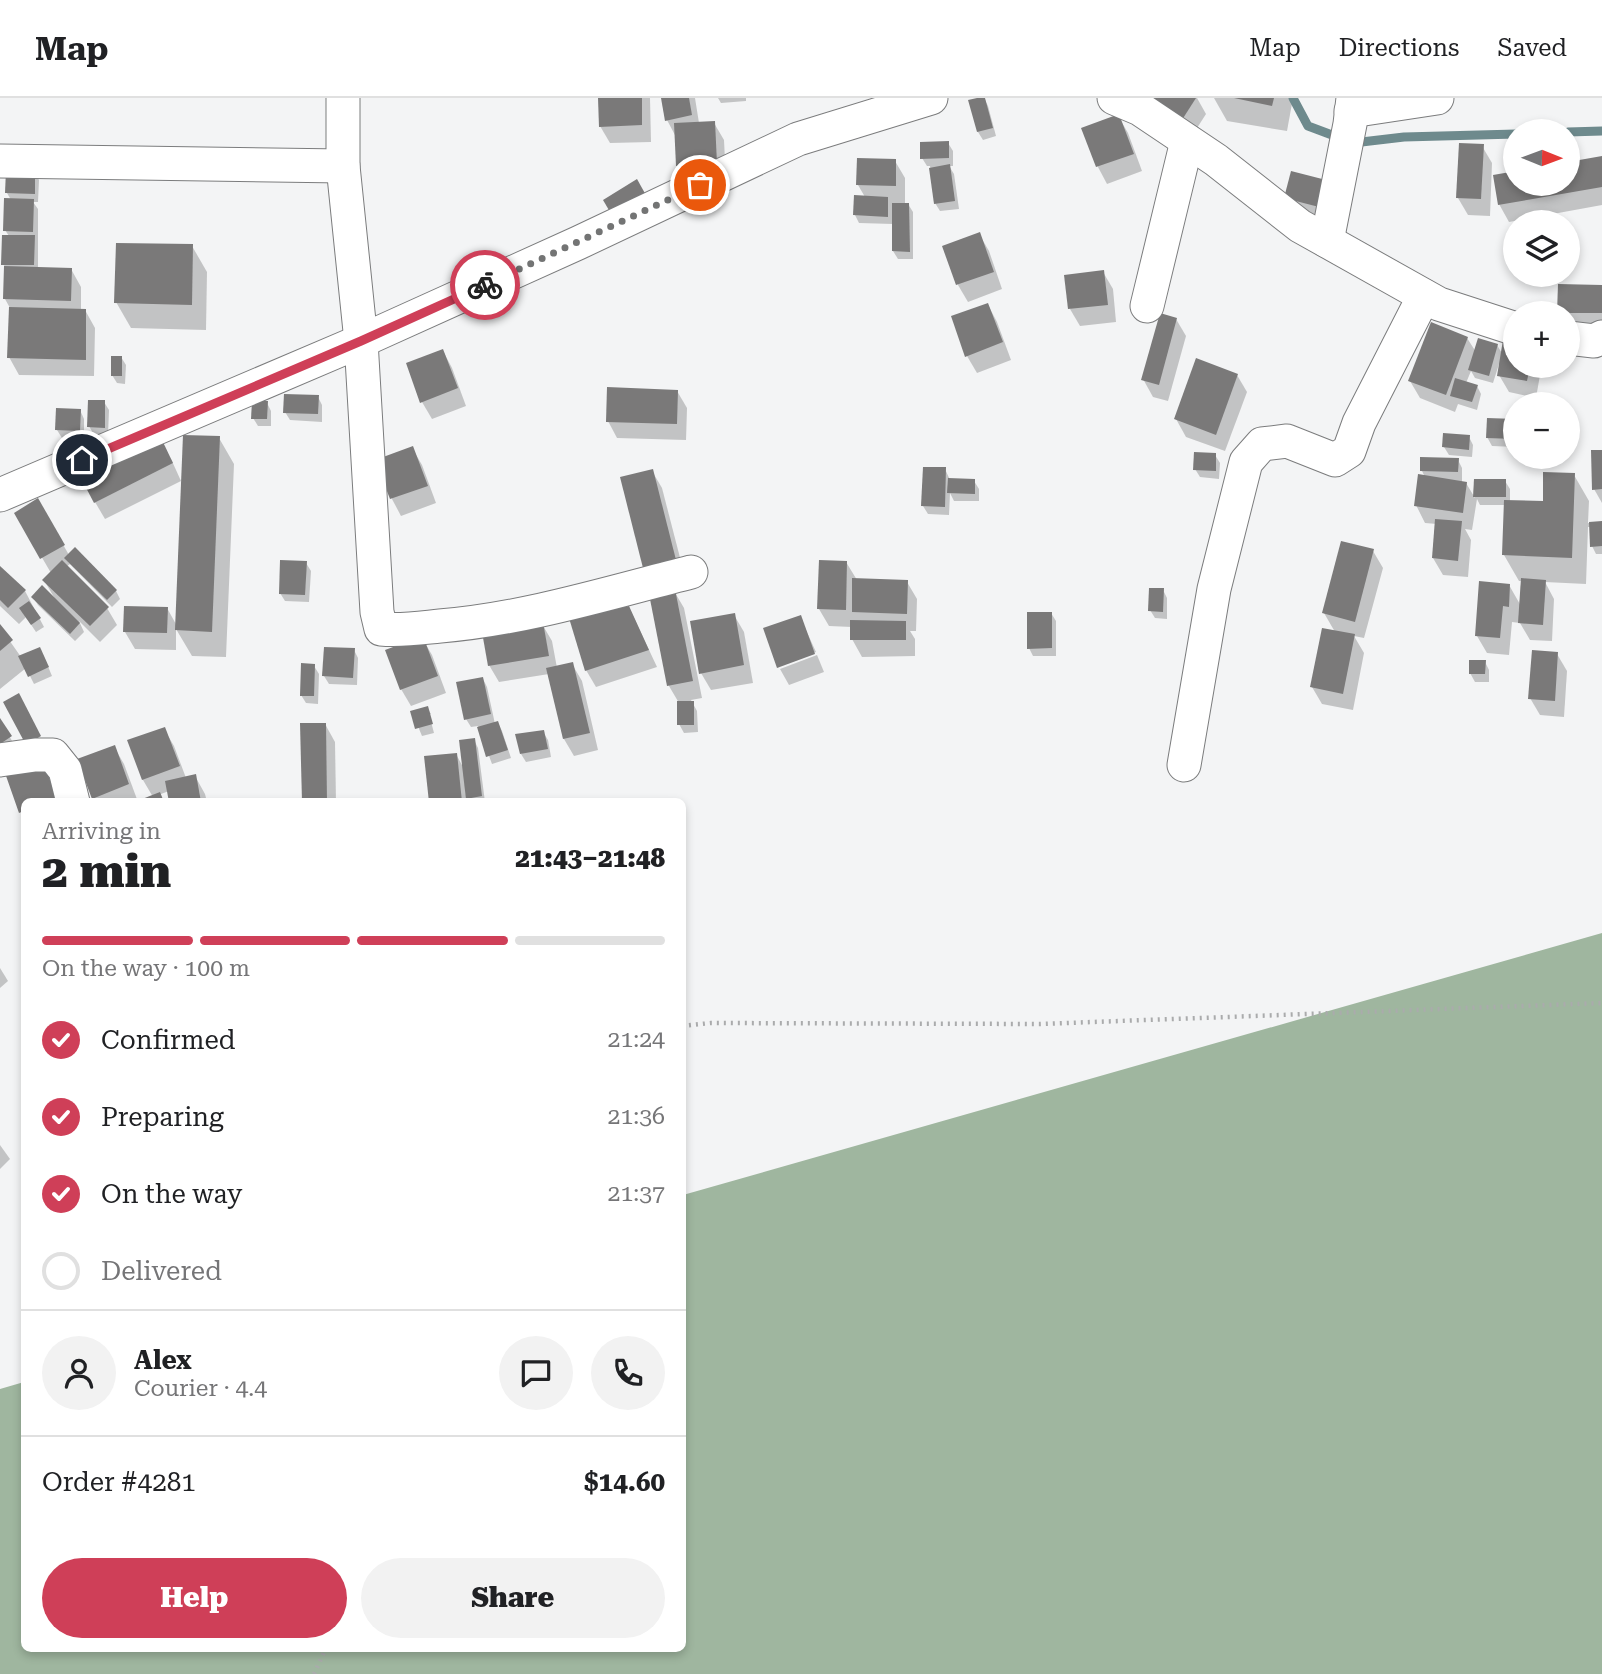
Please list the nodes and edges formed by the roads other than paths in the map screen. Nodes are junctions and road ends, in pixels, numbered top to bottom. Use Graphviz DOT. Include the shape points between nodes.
graph roads {
  1 [pos="343,98"];
  2 [pos="931,98"];
  3 [pos="1114,98"];
  4 [pos="1437,98"];
  5 [pos="1350,122"];
  6 [pos="1187,141"];
  7 [pos="0,161"];
  8 [pos="343,166"];
  9 [pos="1327,242"];
  10 [pos="1424,296"];
  11 [pos="1147,306"];
  12 [pos="1503,324"];
  13 [pos="1602,337"];
  14 [pos="1580,339"];
  15 [pos="361,341"];
  16 [pos="0,495"];
  17 [pos="691,572"];
  18 [pos="0,760"];
  19 [pos="1184,765"];
  20 [pos="72,798"];
  1 -- 8 [label="street"];
  2 -- 15 [label="street" via="798,139"];
  3 -- 6 [label="street" via="1140,109"];
  4 -- 5 [label="street"];
  5 -- 9 [label="street"];
  6 -- 9 [label="street"];
  6 -- 11 [label="street"];
  7 -- 8 [label="street"];
  8 -- 15 [label="street"];
  9 -- 10 [label="street"];
  10 -- 12 [label="street"];
  10 -- 19 [label="street" via="1349,451 1335,460 1287,441 1262,444 1246,463 1214,589"];
  13 -- 14 [label="street"];
  15 -- 16 [label="street"];
  15 -- 17 [label="street" via="381,629 478,623"];
  18 -- 20 [label="street" via="53,755 65,770"];
}
